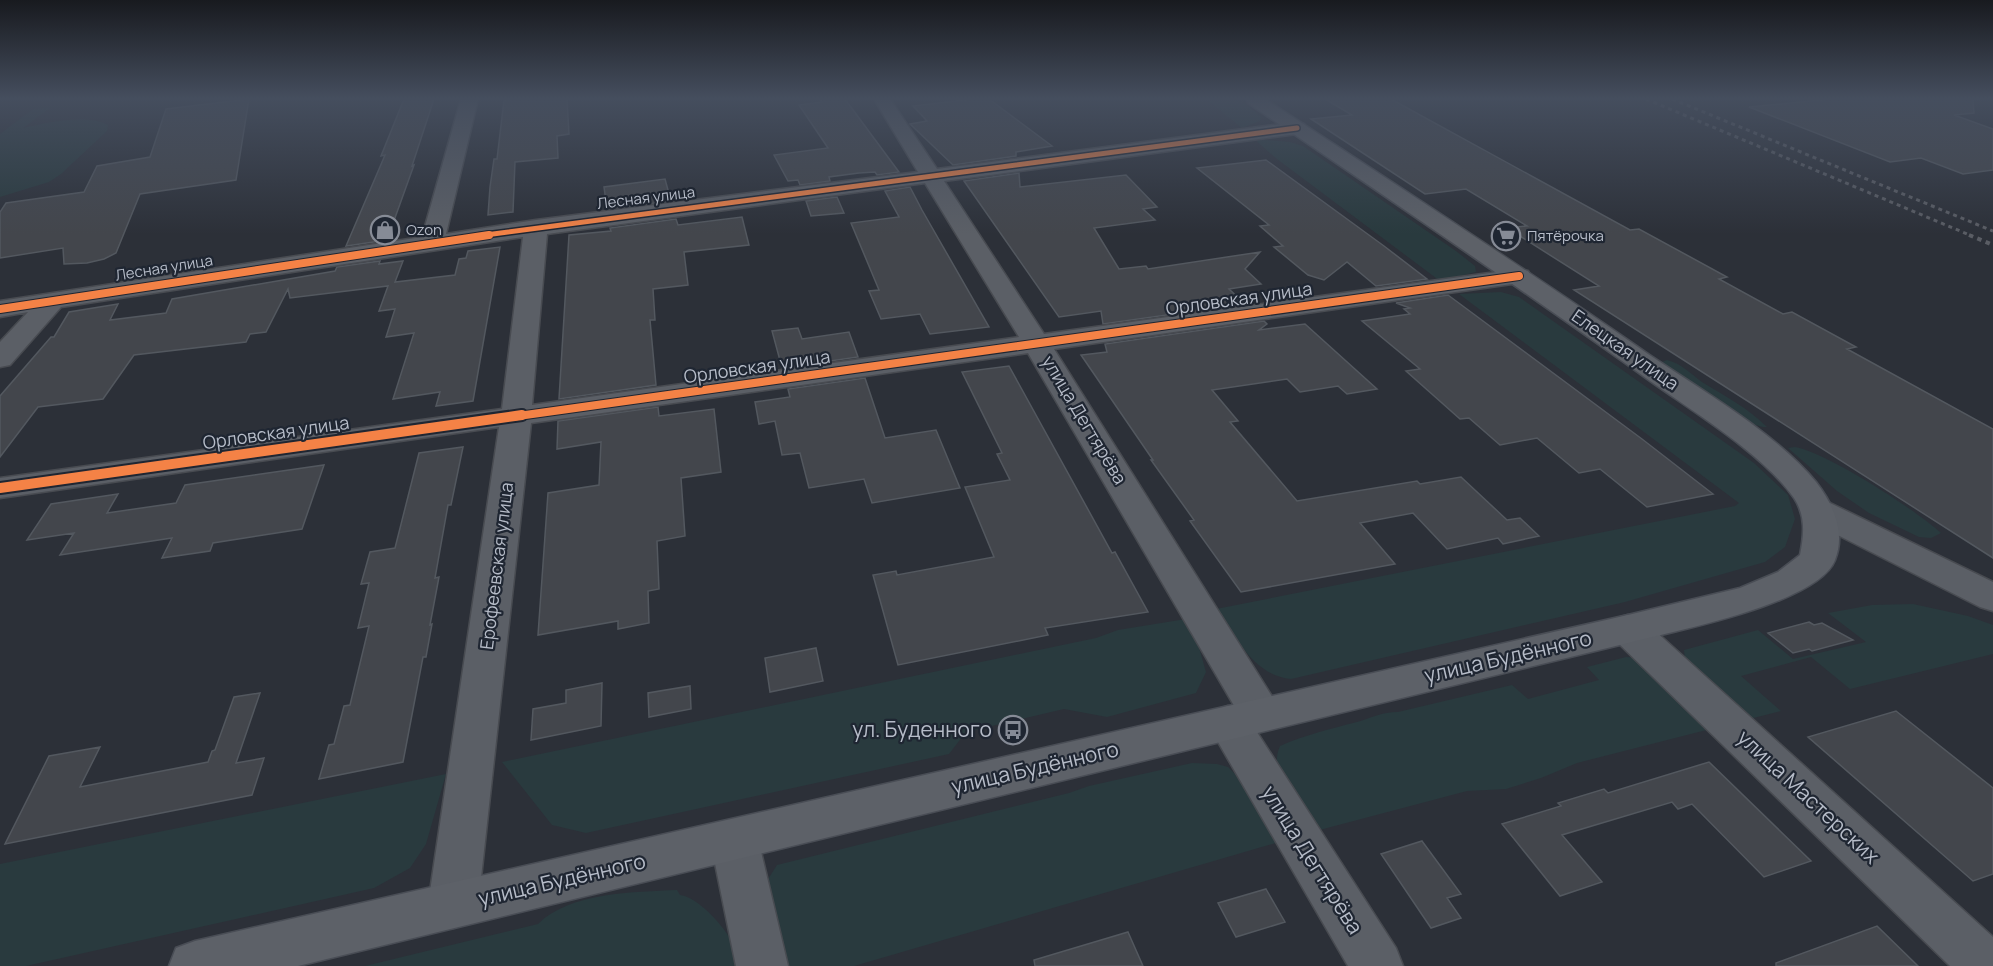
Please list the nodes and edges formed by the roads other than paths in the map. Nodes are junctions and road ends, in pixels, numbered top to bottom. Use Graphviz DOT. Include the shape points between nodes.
graph roads {
  1 [pos="458,144"];
  2 [pos="911,144"];
  3 [pos="1178,144"];
  4 [pos="1321,144"];
  5 [pos="933,177"];
  6 [pos="536,227"];
  7 [pos="433,241"];
  8 [pos="1519,276"];
  9 [pos="53,300"];
  10 [pos="0,309"];
  11 [pos="1037,344"];
  12 [pos="0,359"];
  13 [pos="516,417"];
  14 [pos="0,488"];
  15 [pos="1818,511"];
  16 [pos="1993,598"];
  17 [pos="1628,629"];
  18 [pos="1245,719"];
  19 [pos="734,839"];
  20 [pos="453,905"];
  21 [pos="195,966"];
  22 [pos="762,966"];
  23 [pos="1377,966"];
  24 [pos="1987,966"];
  1 -- 7 [label="street"];
  2 -- 5 [label="street, улица Дегтярёва"];
  3 -- 5 [label="street, Лесная улица"];
  4 -- 8 [label="main road, Елецкая улица"];
  5 -- 6 [label="street, Лесная улица"];
  5 -- 11 [label="street, улица Дегтярёва"];
  6 -- 7 [label="street, Лесная улица"];
  6 -- 13 [label="street, Ерофеевская улица"];
  7 -- 9 [label="street, Лесная улица"];
  8 -- 11 [label="street, Орловская улица"];
  8 -- 15 [label="main road, Елецкая улица" via="1758,444 1792,475"];
  9 -- 10 [label="street, Лесная улица"];
  9 -- 12 [label="street"];
  11 -- 13 [label="street, Орловская улица"];
  11 -- 18 [label="street, улица Дегтярёва"];
  13 -- 14 [label="street, Орловская улица"];
  13 -- 20 [label="street, Ерофеевская улица"];
  15 -- 16 [label="street, Елецкая улица"];
  15 -- 17 [label="main road, улица Будённого" via="1817,560 1791,581 1749,598"];
  17 -- 18 [label="main road, улица Будённого"];
  17 -- 24 [label="street, улица Мастерских"];
  18 -- 19 [label="main road, улица Будённого"];
  18 -- 23 [label="street, улица Дегтярёва"];
  19 -- 20 [label="main road, улица Будённого"];
  19 -- 22 [label="street"];
  20 -- 21 [label="main road, улица Будённого"];
}
